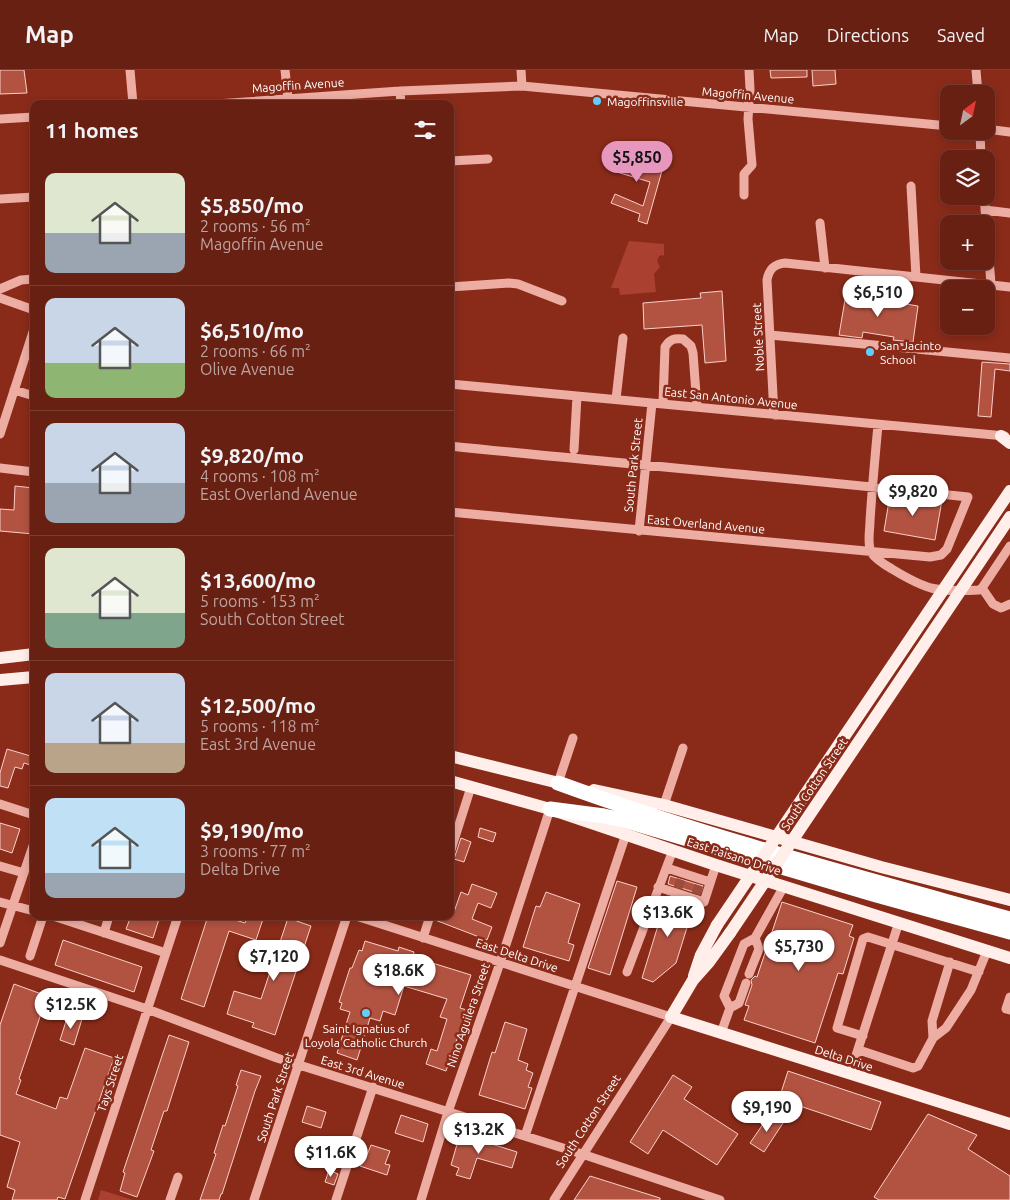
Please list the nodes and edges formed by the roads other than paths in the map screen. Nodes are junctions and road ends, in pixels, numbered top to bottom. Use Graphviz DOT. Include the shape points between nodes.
graph roads {
  1 [pos="130,70"];
  2 [pos="285,70"];
  3 [pos="521,70"];
  4 [pos="749,70"];
  5 [pos="976,70"];
  6 [pos="977,85"];
  7 [pos="522,86"];
  8 [pos="400,90"];
  9 [pos="288,98"];
  10 [pos="133,100"];
  11 [pos="264,100"];
  12 [pos="401,100"];
  13 [pos="748,108"];
  14 [pos="30,116"];
  15 [pos="0,119"];
  16 [pos="940,125"];
  17 [pos="995,130"];
  18 [pos="1010,132"];
  19 [pos="488,159"];
  20 [pos="454,161"];
  21 [pos="911,186"];
  22 [pos="744,195"];
  23 [pos="30,197"];
  24 [pos="0,200"];
  25 [pos="985,205"];
  26 [pos="985,210"];
  27 [pos="1010,213"];
  28 [pos="820,222"];
  29 [pos="825,268"];
  30 [pos="916,277"];
  31 [pos="30,279"];
  32 [pos="948,280"];
  33 [pos="991,280"];
  34 [pos="995,284"];
  35 [pos="1010,286"];
  36 [pos="454,287"];
  37 [pos="0,289"];
  38 [pos="0,298"];
  39 [pos="562,301"];
  40 [pos="30,309"];
  41 [pos="770,334"];
  42 [pos="623,338"];
  43 [pos="30,341"];
  44 [pos="1010,358"];
  45 [pos="454,384"];
  46 [pos="14,390"];
  47 [pos="30,395"];
  48 [pos="578,396"];
  49 [pos="616,399"];
  50 [pos="652,402"];
  51 [pos="663,403"];
  52 [pos="697,407"];
  53 [pos="774,415"];
  54 [pos="878,425"];
  55 [pos="0,434"];
  56 [pos="1007,439"];
  57 [pos="454,446"];
  58 [pos="574,450"];
  59 [pos="646,466"];
  60 [pos="0,468"];
  61 [pos="30,472"];
  62 [pos="872,487"];
  63 [pos="1010,490"];
  64 [pos="454,512"];
  65 [pos="1010,518"];
  66 [pos="639,530"];
  67 [pos="1010,546"];
  68 [pos="871,552"];
  69 [pos="982,588"];
  70 [pos="1010,604"];
  71 [pos="30,654"];
  72 [pos="0,658"];
  73 [pos="30,678"];
  74 [pos="1,683"];
  75 [pos="573,738"];
  76 [pos="683,748"];
  77 [pos="454,757"];
  78 [pos="454,782"];
  79 [pos="558,783"];
  80 [pos="471,787"];
  81 [pos="0,804"];
  82 [pos="664,805"];
  83 [pos="550,809"];
  84 [pos="30,814"];
  85 [pos="626,834"];
  86 [pos="454,840"];
  87 [pos="673,850"];
  88 [pos="30,855"];
  89 [pos="716,865"];
  90 [pos="0,866"];
  91 [pos="667,868"];
  92 [pos="24,873"];
  93 [pos="710,882"];
  94 [pos="784,886"];
  95 [pos="658,887"];
  96 [pos="1010,900"];
  97 [pos="0,902"];
  98 [pos="13,906"];
  99 [pos="30,909"];
  100 [pos="1010,919"];
  101 [pos="42,920"];
  102 [pos="75,920"];
  103 [pos="108,920"];
  104 [pos="177,920"];
  105 [pos="346,920"];
  106 [pos="368,920"];
  107 [pos="429,920"];
  108 [pos="899,922"];
  109 [pos="1010,932"];
  110 [pos="104,933"];
  111 [pos="423,938"];
  112 [pos="755,938"];
  113 [pos="0,943"];
  114 [pos="892,944"];
  115 [pos="987,950"];
  116 [pos="166,953"];
  117 [pos="30,956"];
  118 [pos="1010,958"];
  119 [pos="0,960"];
  120 [pos="950,962"];
  121 [pos="500,963"];
  122 [pos="627,972"];
  123 [pos="979,972"];
  124 [pos="693,980"];
  125 [pos="575,986"];
  126 [pos="1010,997"];
  127 [pos="730,1008"];
  128 [pos="147,1009"];
  129 [pos="1010,1010"];
  130 [pos="671,1016"];
  131 [pos="722,1033"];
  132 [pos="863,1036"];
  133 [pos="933,1038"];
  134 [pos="859,1050"];
  135 [pos="298,1065"];
  136 [pos="850,1074"];
  137 [pos="373,1088"];
  138 [pos="448,1112"];
  139 [pos="1010,1124"];
  140 [pos="525,1136"];
  141 [pos="582,1154"];
  142 [pos="178,1177"];
  143 [pos="85,1200"];
  144 [pos="170,1200"];
  145 [pos="254,1200"];
  146 [pos="336,1200"];
  147 [pos="421,1200"];
  148 [pos="554,1200"];
  149 [pos="720,1200"];
  1 -- 10 [label="street"];
  2 -- 9 [label="street"];
  3 -- 7 [label="street"];
  4 -- 13 [label="street"];
  5 -- 6 [label="street"];
  7 -- 8 [label="street, Magoffin Avenue"];
  7 -- 13 [label="street, Magoffin Avenue"];
  8 -- 9 [label="street, Magoffin Avenue"];
  8 -- 12 [label="street"];
  9 -- 11 [label="street, Magoffin Avenue"];
  13 -- 16 [label="street, Magoffin Avenue"];
  13 -- 22 [label="street" via="752,165 744,174"];
  14 -- 15 [label="street"];
  17 -- 18 [label="street"];
  19 -- 20 [label="street"];
  21 -- 30 [label="street"];
  23 -- 24 [label="street"];
  25 -- 26 [label="street"];
  26 -- 27 [label="street"];
  26 -- 33 [label="street"];
  28 -- 29 [label="street"];
  29 -- 30 [label="street"];
  29 -- 41 [label="street, Noble Street" via="778,264 771,268 767,280"];
  30 -- 32 [label="street"];
  31 -- 37 [label="street"];
  34 -- 35 [label="street"];
  36 -- 39 [label="street" via="518,284"];
  38 -- 40 [label="street"];
  41 -- 44 [label="street"];
  41 -- 53 [label="street, Noble Street"];
  42 -- 49 [label="street"];
  43 -- 46 [label="street"];
  45 -- 48 [label="street, East San Antonio Avenue"];
  46 -- 47 [label="street"];
  46 -- 55 [label="street"];
  48 -- 49 [label="street, East San Antonio Avenue"];
  48 -- 58 [label="street"];
  49 -- 50 [label="street, East San Antonio Avenue"];
  50 -- 51 [label="street, East San Antonio Avenue"];
  50 -- 59 [label="street, South Park Street"];
  51 -- 52 [label="street, East San Antonio Avenue"];
  51 -- 52 [label="street" via="664,347 675,338 683,339 691,346"];
  52 -- 53 [label="street, East San Antonio Avenue"];
  53 -- 54 [label="street, East San Antonio Avenue"];
  54 -- 56 [label="street, East San Antonio Avenue"];
  54 -- 62 [label="street"];
  57 -- 59 [label="street"];
  59 -- 62 [label="street"];
  59 -- 66 [label="street, South Park Street"];
  60 -- 61 [label="street"];
  62 -- 68 [label="street"];
  62 -- 68 [label="street, East Overland Avenue" via="968,498 952,542 941,555 930,558"];
  63 -- 124 [label="main road, South Cotton Street, bridge" via="717,925 701,954"];
  64 -- 66 [label="street, East Overland Avenue"];
  65 -- 124 [label="main road, South Cotton Street, bridge" via="730,933"];
  66 -- 68 [label="street, East Overland Avenue"];
  67 -- 69 [label="street"];
  68 -- 69 [label="street" via="880,562 920,586 952,592"];
  69 -- 70 [label="street" via="993,604 1001,608"];
  71 -- 72 [label="main road"];
  73 -- 74 [label="main road"];
  75 -- 79 [label="street"];
  76 -- 82 [label="street"];
  77 -- 79 [label="main road"];
  78 -- 80 [label="main road, East Paisano Drive"];
  79 -- 82 [label="main road"];
  79 -- 100 [label="highway" via="720,836"];
  80 -- 83 [label="main road, East Paisano Drive"];
  80 -- 86 [label="street"];
  81 -- 84 [label="street"];
  82 -- 96 [label="main road" via="881,868"];
  83 -- 85 [label="main road, East Paisano Drive"];
  83 -- 109 [label="highway" via="627,821"];
  83 -- 121 [label="street, Nino Aguilera Street"];
  85 -- 87 [label="main road, East Paisano Drive"];
  85 -- 125 [label="street"];
  87 -- 89 [label="main road, East Paisano Drive"];
  87 -- 91 [label="street"];
  88 -- 92 [label="street"];
  89 -- 93 [label="street"];
  89 -- 94 [label="main road, East Paisano Drive"];
  90 -- 92 [label="street"];
  91 -- 93 [label="street"];
  91 -- 95 [label="street"];
  92 -- 98 [label="street"];
  93 -- 95 [label="street" via="704,902 677,890"];
  94 -- 108 [label="main road, East Paisano Drive"];
  94 -- 112 [label="street"];
  95 -- 122 [label="street"];
  97 -- 98 [label="street"];
  98 -- 99 [label="street"];
  98 -- 113 [label="street"];
  101 -- 117 [label="street"];
  102 -- 110 [label="street"];
  103 -- 110 [label="street"];
  104 -- 116 [label="street, Tays Street"];
  105 -- 135 [label="street, South Park Street"];
  106 -- 111 [label="street, East Delta Drive"];
  107 -- 111 [label="street"];
  108 -- 114 [label="street"];
  108 -- 115 [label="main road, East Paisano Drive"];
  110 -- 116 [label="street"];
  111 -- 121 [label="street, East Delta Drive"];
  112 -- 127 [label="street" via="759,949 739,1003"];
  112 -- 127 [label="street" via="744,944 724,996"];
  114 -- 120 [label="street"];
  114 -- 132 [label="street"];
  114 -- 132 [label="street" via="868,937 863,940 837,1028"];
  115 -- 118 [label="main road, East Paisano Drive"];
  115 -- 123 [label="street"];
  116 -- 128 [label="street, Tays Street"];
  119 -- 128 [label="street, East 3rd Avenue"];
  120 -- 123 [label="street"];
  120 -- 133 [label="street" via="932,1021"];
  121 -- 125 [label="street, East Delta Drive"];
  121 -- 138 [label="street, Nino Aguilera Street"];
  123 -- 133 [label="street" via="946,1028"];
  124 -- 130 [label="main road, South Cotton Street"];
  125 -- 130 [label="street, East Delta Drive"];
  125 -- 140 [label="street"];
  126 -- 129 [label="street" via="1006,1009"];
  127 -- 131 [label="street"];
  128 -- 135 [label="street, East 3rd Avenue"];
  128 -- 143 [label="street, Tays Street"];
  130 -- 131 [label="main road, Delta Drive"];
  130 -- 141 [label="street, South Cotton Street"];
  131 -- 136 [label="main road, Delta Drive"];
  132 -- 134 [label="street"];
  133 -- 134 [label="street" via="918,1066 913,1068"];
  134 -- 136 [label="street"];
  135 -- 137 [label="street, East 3rd Avenue"];
  135 -- 145 [label="street, South Park Street"];
  136 -- 139 [label="main road, Delta Drive"];
  137 -- 138 [label="street, East 3rd Avenue"];
  137 -- 146 [label="street"];
  138 -- 140 [label="street, East 3rd Avenue"];
  138 -- 147 [label="street, Nino Aguilera Street"];
  140 -- 141 [label="street, East 3rd Avenue"];
  141 -- 148 [label="street, South Cotton Street"];
  141 -- 149 [label="street, East 3rd Avenue"];
  142 -- 144 [label="street"];
}
